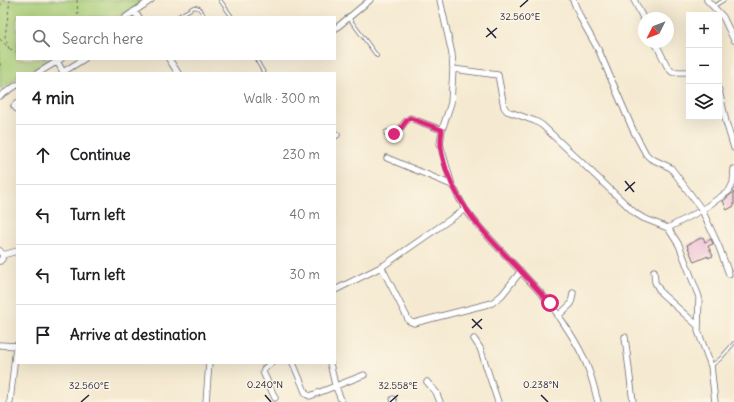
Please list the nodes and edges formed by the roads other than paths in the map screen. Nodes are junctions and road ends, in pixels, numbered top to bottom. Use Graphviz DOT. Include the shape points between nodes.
graph roads {
  1 [pos="152,0"];
  2 [pos="220,0"];
  3 [pos="370,0"];
  4 [pos="440,0"];
  5 [pos="573,0"];
  6 [pos="634,0"];
  7 [pos="707,0"];
  8 [pos="724,0"];
  9 [pos="713,6"];
  10 [pos="134,12"];
  11 [pos="640,12"];
  12 [pos="128,16"];
  13 [pos="138,16"];
  14 [pos="179,16"];
  15 [pos="204,16"];
  16 [pos="231,16"];
  17 [pos="349,18"];
  18 [pos="336,28"];
  19 [pos="734,40"];
  20 [pos="658,48"];
  21 [pos="377,56"];
  22 [pos="59,60"];
  23 [pos="82,60"];
  24 [pos="170,60"];
  25 [pos="257,60"];
  26 [pos="452,69"];
  27 [pos="40,72"];
  28 [pos="63,72"];
  29 [pos="64,72"];
  30 [pos="177,72"];
  31 [pos="263,72"];
  32 [pos="686,72"];
  33 [pos="16,86"];
  34 [pos="0,96"];
  35 [pos="722,104"];
  36 [pos="442,130"];
  37 [pos="387,133"];
  38 [pos="734,148"];
  39 [pos="387,158"];
  40 [pos="734,169"];
  41 [pos="452,185"];
  42 [pos="465,209"];
  43 [pos="702,210"];
  44 [pos="668,228"];
  45 [pos="16,251"];
  46 [pos="1,253"];
  47 [pos="0,261"];
  48 [pos="381,266"];
  49 [pos="521,271"];
  50 [pos="654,271"];
  51 [pos="729,274"];
  52 [pos="336,289"];
  53 [pos="573,293"];
  54 [pos="558,316"];
  55 [pos="698,326"];
  56 [pos="625,336"];
  57 [pos="474,339"];
  58 [pos="734,343"];
  59 [pos="0,344"];
  60 [pos="16,346"];
  61 [pos="209,364"];
  62 [pos="270,364"];
  63 [pos="293,364"];
  64 [pos="330,364"];
  65 [pos="711,366"];
  66 [pos="364,375"];
  67 [pos="427,382"];
  68 [pos="335,385"];
  69 [pos="275,398"];
  70 [pos="10,402"];
  71 [pos="206,402"];
  72 [pos="342,402"];
  73 [pos="440,402"];
  74 [pos="498,402"];
  75 [pos="598,402"];
  76 [pos="633,402"];
  77 [pos="714,402"];
  1 -- 10 [label="street"];
  2 -- 16 [label="lane"];
  3 -- 17 [label="street"];
  4 -- 26 [label="street" via="452,54"];
  5 -- 43 [label="street" via="600,51 633,130 646,154 671,168"];
  6 -- 11 [label="street"];
  7 -- 9 [label="street"];
  8 -- 9 [label="lane"];
  9 -- 19 [label="street" via="723,16"];
  10 -- 12 [label="street"];
  10 -- 13 [label="street"];
  14 -- 15 [label="lane" via="194,7 199,8"];
  17 -- 18 [label="street"];
  17 -- 21 [label="lane"];
  20 -- 32 [label="street" via="672,72"];
  22 -- 27 [label="street"];
  22 -- 28 [label="street"];
  23 -- 29 [label="street"];
  24 -- 30 [label="street"];
  25 -- 31 [label="lane"];
  26 -- 36 [label="street" via="451,103"];
  26 -- 44 [label="street" via="498,75 502,102 507,111 542,126 635,212"];
  33 -- 34 [label="street"];
  35 -- 38 [label="street"];
  36 -- 37 [label="street" via="410,118 397,133"];
  36 -- 41 [label="street" via="440,144"];
  39 -- 41 [label="street"];
  40 -- 43 [label="street" via="733,183 729,191"];
  41 -- 42 [label="street"];
  42 -- 48 [label="street"];
  42 -- 49 [label="street" via="481,230"];
  43 -- 44 [label="street"];
  43 -- 51 [label="street"];
  44 -- 55 [label="street" via="679,245 699,297"];
  45 -- 46 [label="street"];
  46 -- 47 [label="street"];
  48 -- 49 [label="street" via="409,321 414,323 492,303 502,295"];
  48 -- 52 [label="street"];
  49 -- 54 [label="street" via="550,303"];
  50 -- 55 [label="street" via="655,282 661,293"];
  53 -- 54 [label="street" via="571,304"];
  54 -- 75 [label="street" via="589,371"];
  55 -- 65 [label="street"];
  56 -- 76 [label="street"];
  57 -- 74 [label="street" via="480,348"];
  58 -- 65 [label="lane"];
  59 -- 60 [label="street"];
  60 -- 70 [label="street"];
  61 -- 71 [label="street"];
  62 -- 69 [label="street" via="263,372"];
  63 -- 68 [label="street" via="308,396"];
  64 -- 68 [label="street"];
  65 -- 77 [label="street"];
  66 -- 68 [label="street"];
  67 -- 73 [label="street" via="436,392"];
  68 -- 72 [label="street"];
}
